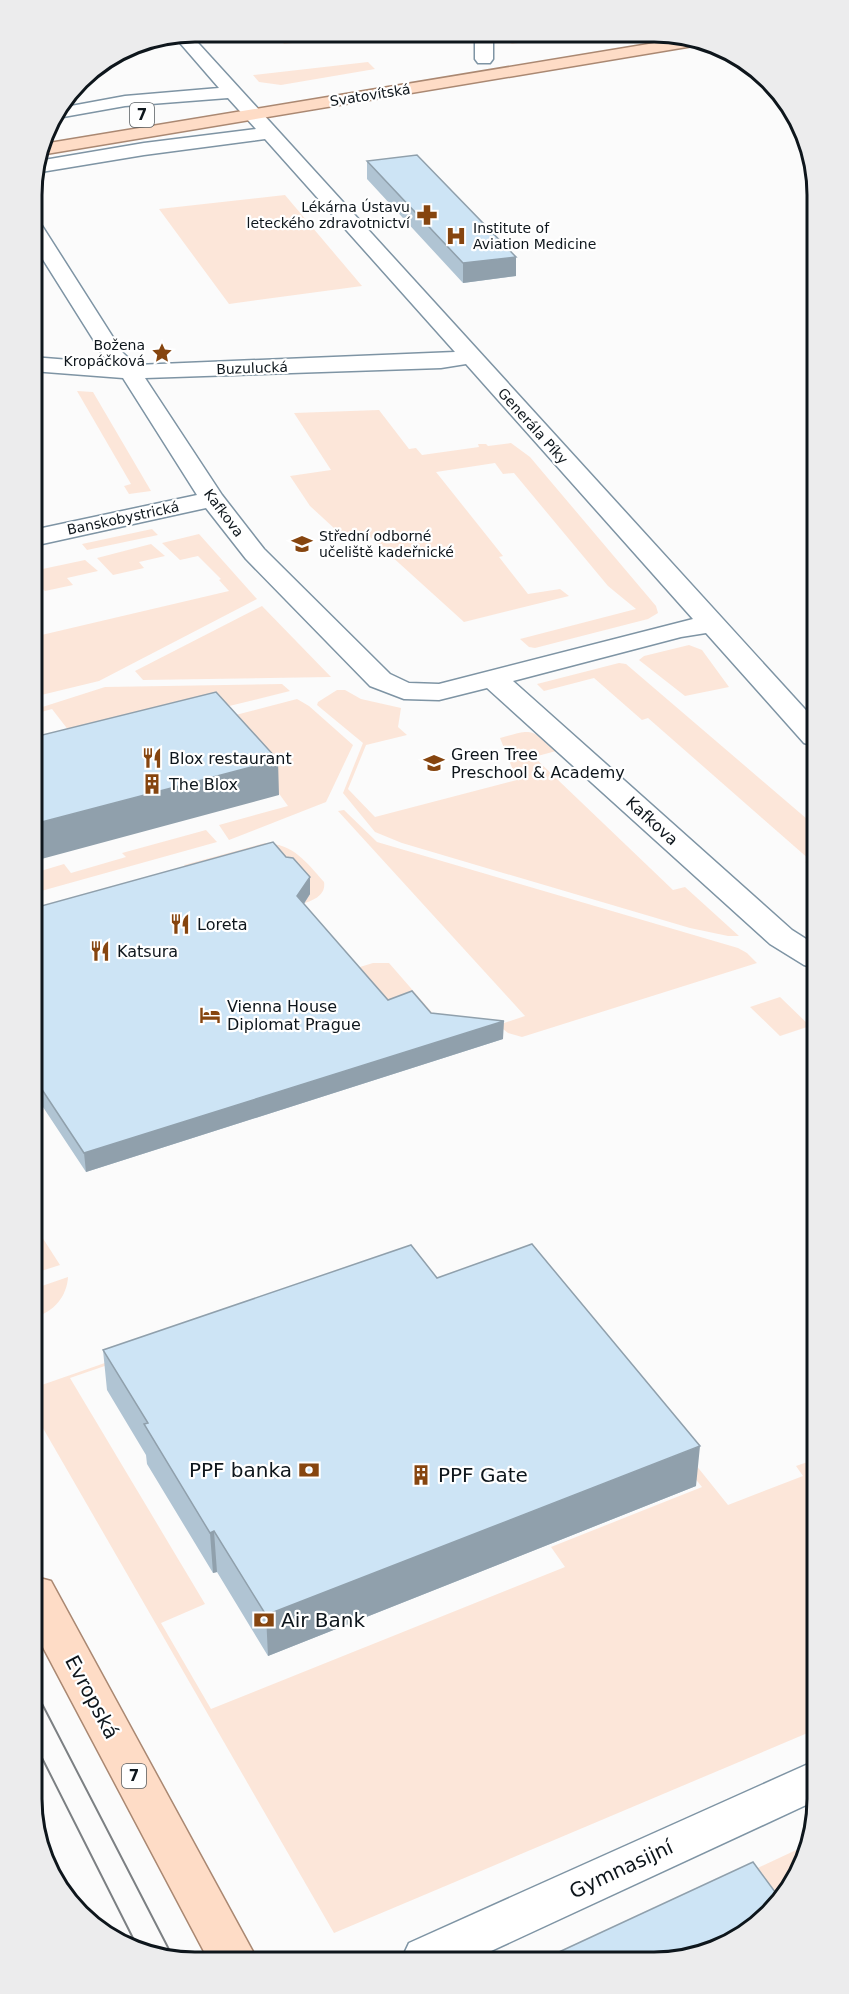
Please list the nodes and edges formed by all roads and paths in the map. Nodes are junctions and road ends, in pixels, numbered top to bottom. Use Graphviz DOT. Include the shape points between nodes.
graph roads {
  1 [pos="188,42"];
  2 [pos="482,42"];
  3 [pos="588,42"];
  4 [pos="679,44"];
  5 [pos="478,60"];
  6 [pos="365,78"];
  7 [pos="235,95"];
  8 [pos="66,112"];
  9 [pos="252,115"];
  10 [pos="57,129"];
  11 [pos="269,133"];
  12 [pos="49,149"];
  13 [pos="45,166"];
  14 [pos="42,241"];
  15 [pos="471,357"];
  16 [pos="42,365"];
  17 [pos="130,372"];
  18 [pos="212,499"];
  19 [pos="42,536"];
  20 [pos="712,624"];
  21 [pos="493,678"];
  22 [pos="807,728"];
  23 [pos="807,954"];
  24 [pos="42,1604"];
  25 [pos="807,1784"];
  26 [pos="229,1952"];
  27 [pos="439,1952"];
  1 -- 7 [label="street, Generála Píky"];
  2 -- 5 [label="street"];
  3 -- 5 [label="main road"];
  4 -- 9 [label="main road, Svatovítská / 7"];
  6 -- 7 [label="main road, Svatovítská / 7"];
  7 -- 8 [label="street, Svatovítská" via="125,101"];
  7 -- 9 [label="street, Generála Píky"];
  7 -- 10 [label="main road, Svatovítská / 7"];
  9 -- 11 [label="street, Generála Píky"];
  9 -- 12 [label="main road, Svatovítská / 7"];
  11 -- 13 [label="street"];
  11 -- 15 [label="street, Generála Píky"];
  14 -- 17 [label="street, Kafkova" via="114,357"];
  15 -- 17 [label="street, Buzulucká"];
  15 -- 20 [label="street, Generála Píky"];
  16 -- 17 [label="street, Buzulucká"];
  17 -- 18 [label="street, Kafkova"];
  18 -- 19 [label="street, Banskobystrická"];
  18 -- 21 [label="street, Kafkova" via="255,554 388,686 404,692 427,693"];
  20 -- 21 [label="street, Kafkova"];
  20 -- 22 [label="street, Generála Píky"];
  21 -- 23 [label="street, Kafkova" via="781,937"];
  24 -- 26 [label="main road, Evropská / 7"];
  25 -- 27 [label="street, Gymnasijní"];
}
